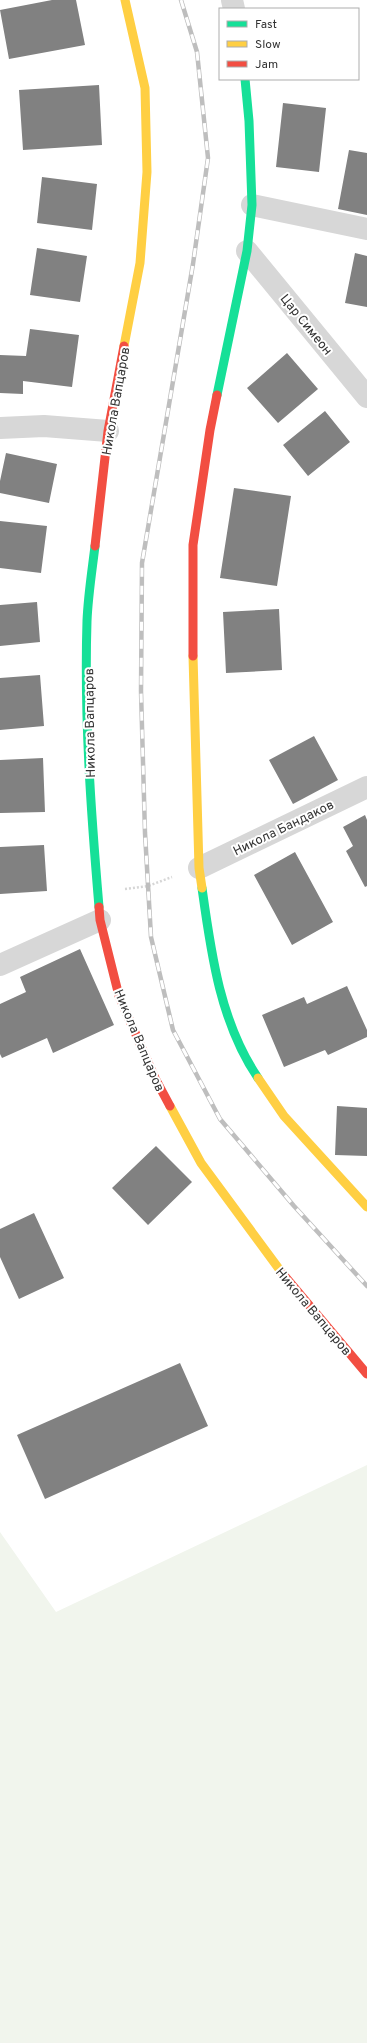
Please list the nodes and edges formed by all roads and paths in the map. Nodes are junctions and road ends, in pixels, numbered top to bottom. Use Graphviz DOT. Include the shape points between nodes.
graph roads {
  1 [pos="126,0"];
  2 [pos="245,80"];
  3 [pos="252,205"];
  4 [pos="367,229"];
  5 [pos="247,251"];
  6 [pos="367,397"];
  7 [pos="0,428"];
  8 [pos="108,431"];
  9 [pos="367,787"];
  10 [pos="199,868"];
  11 [pos="97,893"];
  12 [pos="100,920"];
  13 [pos="0,965"];
  14 [pos="360,1191"];
  15 [pos="367,1207"];
  16 [pos="367,1374"];
  1 -- 8 [label="street, Никола Вапцаров" via="145,88 147,172 140,263"];
  2 -- 3 [label="street"];
  3 -- 4 [label="street"];
  3 -- 5 [label="street"];
  5 -- 6 [label="street, Цар Симеон"];
  5 -- 10 [label="street" via="210,430 193,545 193,681"];
  7 -- 8 [label="street" via="44,426"];
  8 -- 11 [label="street, Никола Вапцаров" via="87,620 87,726"];
  9 -- 10 [label="street, Никола Бандаков"];
  10 -- 11 [label="path" via="148,886"];
  10 -- 14 [label="street" via="210,945 225,1012 254,1072 284,1116"];
  11 -- 12 [label="street, Никола Вапцаров"];
  12 -- 13 [label="street"];
  12 -- 16 [label="street, Никола Вапцаров" via="119,996 155,1078 201,1162 269,1258"];
  14 -- 15 [label="street"];
}
